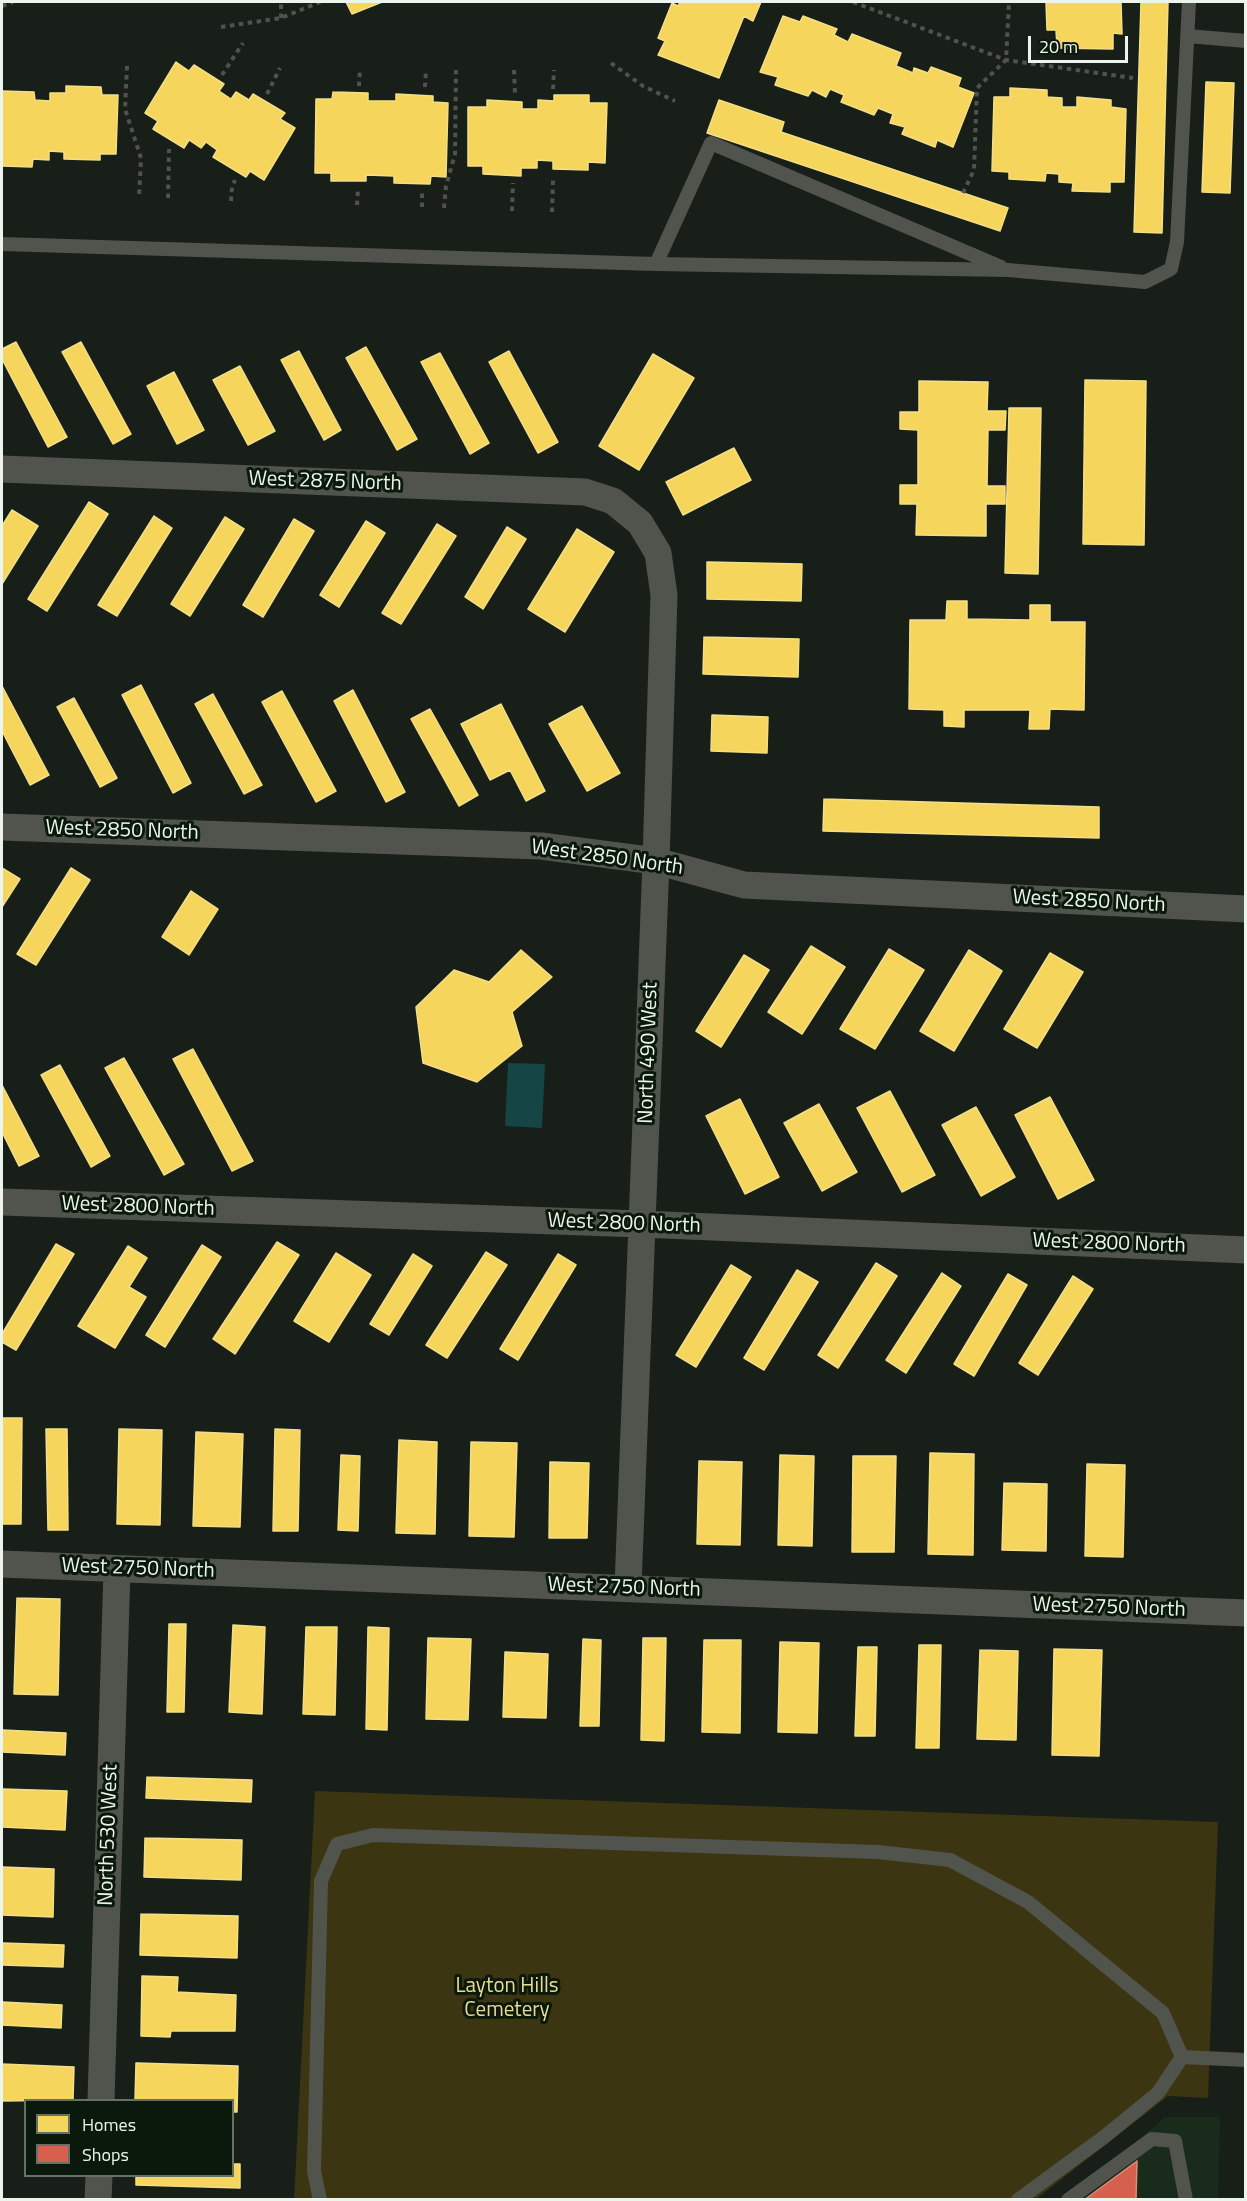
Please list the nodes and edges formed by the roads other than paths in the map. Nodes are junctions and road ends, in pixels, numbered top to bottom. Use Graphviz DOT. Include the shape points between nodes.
graph roads {
  1 [pos="1189,2"];
  2 [pos="1188,36"];
  3 [pos="1245,41"];
  4 [pos="2,244"];
  5 [pos="656,264"];
  6 [pos="1008,270"];
  7 [pos="2,469"];
  8 [pos="640,523"];
  9 [pos="2,827"];
  10 [pos="656,861"];
  11 [pos="1245,909"];
  12 [pos="2,1202"];
  13 [pos="642,1224"];
  14 [pos="1245,1250"];
  15 [pos="2,1564"];
  16 [pos="117,1569"];
  17 [pos="628,1587"];
  18 [pos="1245,1613"];
  19 [pos="1182,2057"];
  20 [pos="1245,2060"];
  21 [pos="101,2099"];
  22 [pos="99,2177"];
  23 [pos="98,2199"];
  24 [pos="320,2199"];
  25 [pos="1018,2199"];
  26 [pos="1068,2199"];
  27 [pos="1186,2199"];
  1 -- 2 [label="lane"];
  2 -- 3 [label="lane"];
  2 -- 6 [label="lane" via="1177,242 1171,269 1145,282"];
  4 -- 5 [label="lane"];
  5 -- 6 [label="lane"];
  5 -- 6 [label="lane" via="711,143"];
  7 -- 8 [label="street, West 2875 North" via="585,492 613,501"];
  8 -- 10 [label="street, North 490 West" via="658,553 664,595"];
  9 -- 10 [label="street, West 2850 North" via="541,846"];
  10 -- 11 [label="street, West 2850 North" via="744,885"];
  10 -- 13 [label="street, North 490 West"];
  12 -- 13 [label="street, West 2800 North"];
  13 -- 14 [label="street, West 2800 North"];
  13 -- 17 [label="street, North 490 West"];
  15 -- 16 [label="street, West 2750 North"];
  16 -- 17 [label="street, West 2750 North"];
  16 -- 21 [label="street, North 530 West"];
  17 -- 18 [label="street, West 2750 North"];
  19 -- 20 [label="lane"];
  19 -- 24 [label="lane" via="1163,2013 1028,1902 950,1860 878,1852 373,1835 337,1844 321,1881 314,2171"];
  19 -- 25 [label="lane" via="1158,2093"];
  22 -- 23 [label="street"];
  26 -- 27 [label="lane" via="1152,2139 1175,2141"];
}
